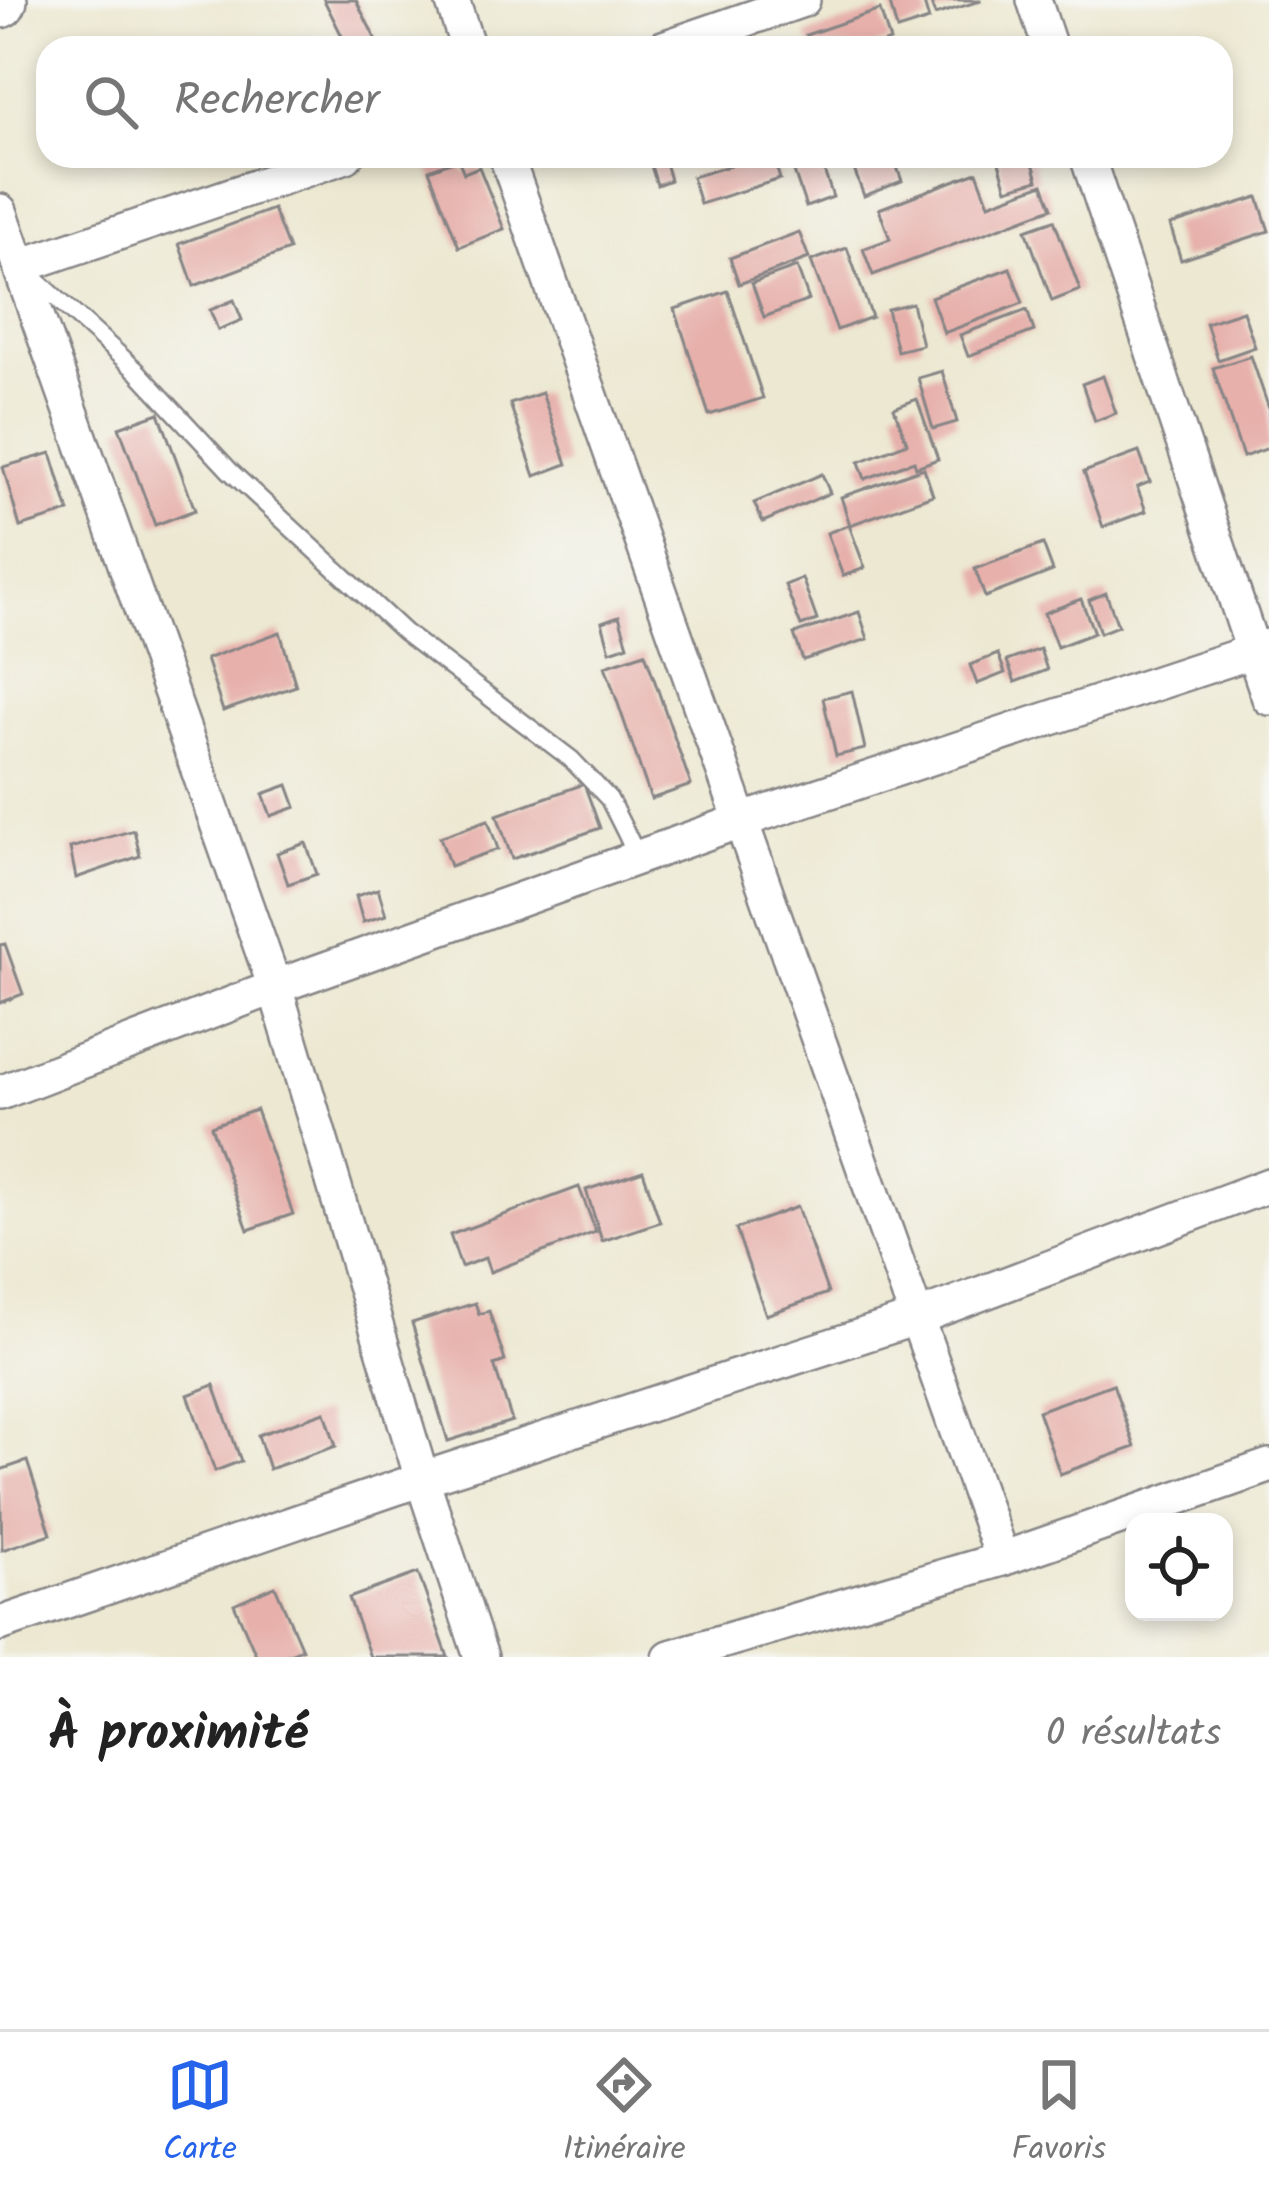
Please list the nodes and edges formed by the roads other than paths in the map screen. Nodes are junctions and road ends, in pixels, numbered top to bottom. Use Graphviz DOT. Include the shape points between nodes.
graph roads {
  1 [pos="452,0"];
  2 [pos="803,0"];
  3 [pos="1034,0"];
  4 [pos="464,36"];
  5 [pos="698,36"];
  6 [pos="1046,36"];
  7 [pos="311,168"];
  8 [pos="510,168"];
  9 [pos="1091,168"];
  10 [pos="0,211"];
  11 [pos="21,266"];
  12 [pos="1261,648"];
  13 [pos="1269,698"];
  14 [pos="740,821"];
  15 [pos="638,857"];
  16 [pos="275,987"];
  17 [pos="0,1094"];
  18 [pos="1269,1186"];
  19 [pos="916,1318"];
  20 [pos="1269,1466"];
  21 [pos="422,1479"];
  22 [pos="1002,1559"];
  23 [pos="0,1624"];
  24 [pos="481,1657"];
  25 [pos="670,1657"];
  1 -- 4 [label="street"];
  2 -- 5 [label="street"];
  3 -- 6 [label="street"];
  7 -- 11 [label="street"];
  8 -- 14 [label="street"];
  9 -- 12 [label="street"];
  10 -- 11 [label="street"];
  11 -- 15 [label="lane" via="404,632 571,759 608,800"];
  11 -- 16 [label="street"];
  12 -- 13 [label="street"];
  12 -- 14 [label="street"];
  14 -- 15 [label="street"];
  14 -- 19 [label="street"];
  15 -- 16 [label="street"];
  16 -- 17 [label="street"];
  16 -- 21 [label="street"];
  18 -- 19 [label="street"];
  19 -- 21 [label="street"];
  19 -- 22 [label="street"];
  20 -- 22 [label="street"];
  21 -- 23 [label="street"];
  21 -- 24 [label="street"];
  22 -- 25 [label="street"];
}
